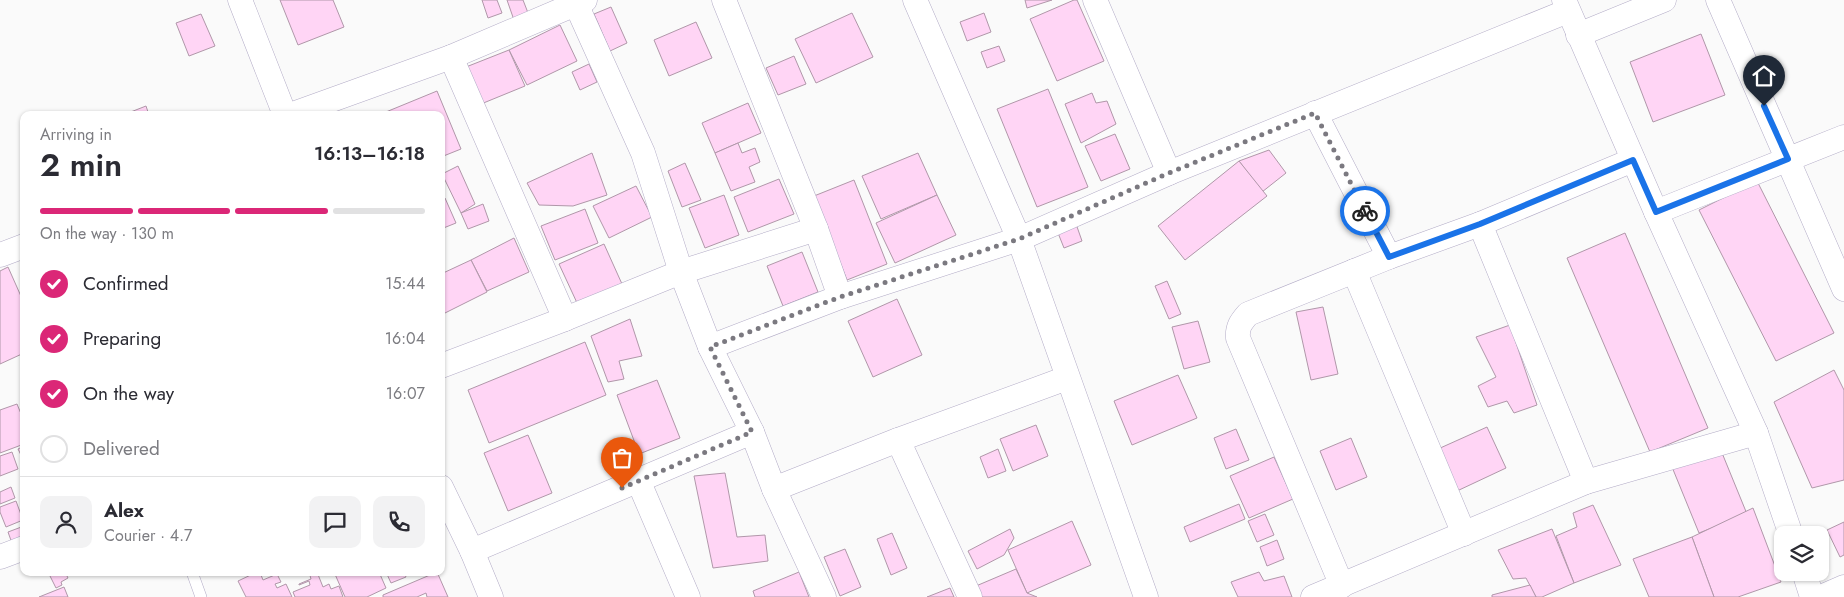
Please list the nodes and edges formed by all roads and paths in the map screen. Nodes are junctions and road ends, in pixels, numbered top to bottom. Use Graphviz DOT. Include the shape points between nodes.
graph roads {
  1 [pos="240,0"];
  2 [pos="724,0"];
  3 [pos="915,0"];
  4 [pos="1095,0"];
  5 [pos="1664,0"];
  6 [pos="1718,0"];
  7 [pos="581,2"];
  8 [pos="1566,6"];
  9 [pos="1578,35"];
  10 [pos="451,57"];
  11 [pos="283,111"];
  12 [pos="301,111"];
  13 [pos="1315,113"];
  14 [pos="1844,137"];
  15 [pos="1788,159"];
  16 [pos="1633,160"];
  17 [pos="1169,173"];
  18 [pos="1656,212"];
  19 [pos="1480,224"];
  20 [pos="816,229"];
  21 [pos="1019,239"];
  22 [pos="1389,257"];
  23 [pos="1354,271"];
  24 [pos="681,272"];
  25 [pos="1844,289"];
  26 [pos="840,297"];
  27 [pos="565,319"];
  28 [pos="710,347"];
  29 [pos="445,364"];
  30 [pos="1067,378"];
  31 [pos="752,432"];
  32 [pos="1756,433"];
  33 [pos="898,440"];
  34 [pos="638,480"];
  35 [pos="1586,482"];
  36 [pos="774,489"];
  37 [pos="445,495"];
  38 [pos="1788,526"];
  39 [pos="1464,534"];
  40 [pos="20,550"];
  41 [pos="472,551"];
  42 [pos="0,557"];
  43 [pos="193,576"];
  44 [pos="1807,581"];
  45 [pos="1342,586"];
  46 [pos="1844,588"];
  47 [pos="201,597"];
  48 [pos="491,597"];
  49 [pos="688,597"];
  50 [pos="824,597"];
  51 [pos="970,597"];
  52 [pos="1146,597"];
  53 [pos="1313,597"];
  54 [pos="1812,597"];
  55 [pos="1821,597"];
  1 -- 11 [label="street"];
  2 -- 20 [label="street"];
  3 -- 21 [label="street"];
  4 -- 17 [label="street"];
  5 -- 9 [label="street"];
  6 -- 15 [label="street"];
  7 -- 10 [label="street"];
  7 -- 24 [label="street" via="643,153"];
  8 -- 9 [label="street"];
  8 -- 13 [label="street"];
  9 -- 16 [label="street"];
  10 -- 12 [label="street"];
  10 -- 27 [label="street"];
  13 -- 17 [label="street"];
  13 -- 22 [label="street"];
  14 -- 15 [label="street"];
  15 -- 18 [label="street"];
  15 -- 25 [label="street"];
  16 -- 18 [label="street"];
  16 -- 19 [label="street"];
  17 -- 21 [label="street"];
  18 -- 32 [label="street"];
  19 -- 22 [label="street"];
  19 -- 35 [label="street"];
  20 -- 24 [label="street"];
  20 -- 26 [label="street"];
  21 -- 26 [label="street"];
  21 -- 30 [label="street"];
  22 -- 23 [label="street"];
  23 -- 39 [label="street"];
  23 -- 45 [label="street" via="1248,314 1238,331 1238,338"];
  24 -- 27 [label="street"];
  24 -- 28 [label="street"];
  26 -- 28 [label="street"];
  27 -- 29 [label="street"];
  28 -- 31 [label="street"];
  30 -- 33 [label="street"];
  30 -- 52 [label="street"];
  31 -- 34 [label="street"];
  31 -- 36 [label="street"];
  32 -- 35 [label="street"];
  32 -- 38 [label="street"];
  33 -- 36 [label="street"];
  33 -- 51 [label="street"];
  34 -- 41 [label="street"];
  34 -- 49 [label="street"];
  35 -- 39 [label="street"];
  36 -- 50 [label="street"];
  37 -- 41 [label="street"];
  39 -- 45 [label="street"];
  40 -- 42 [label="street"];
  41 -- 48 [label="street"];
  43 -- 47 [label="lane"];
  44 -- 54 [label="street"];
  45 -- 53 [label="street"];
  46 -- 55 [label="street"];
}
